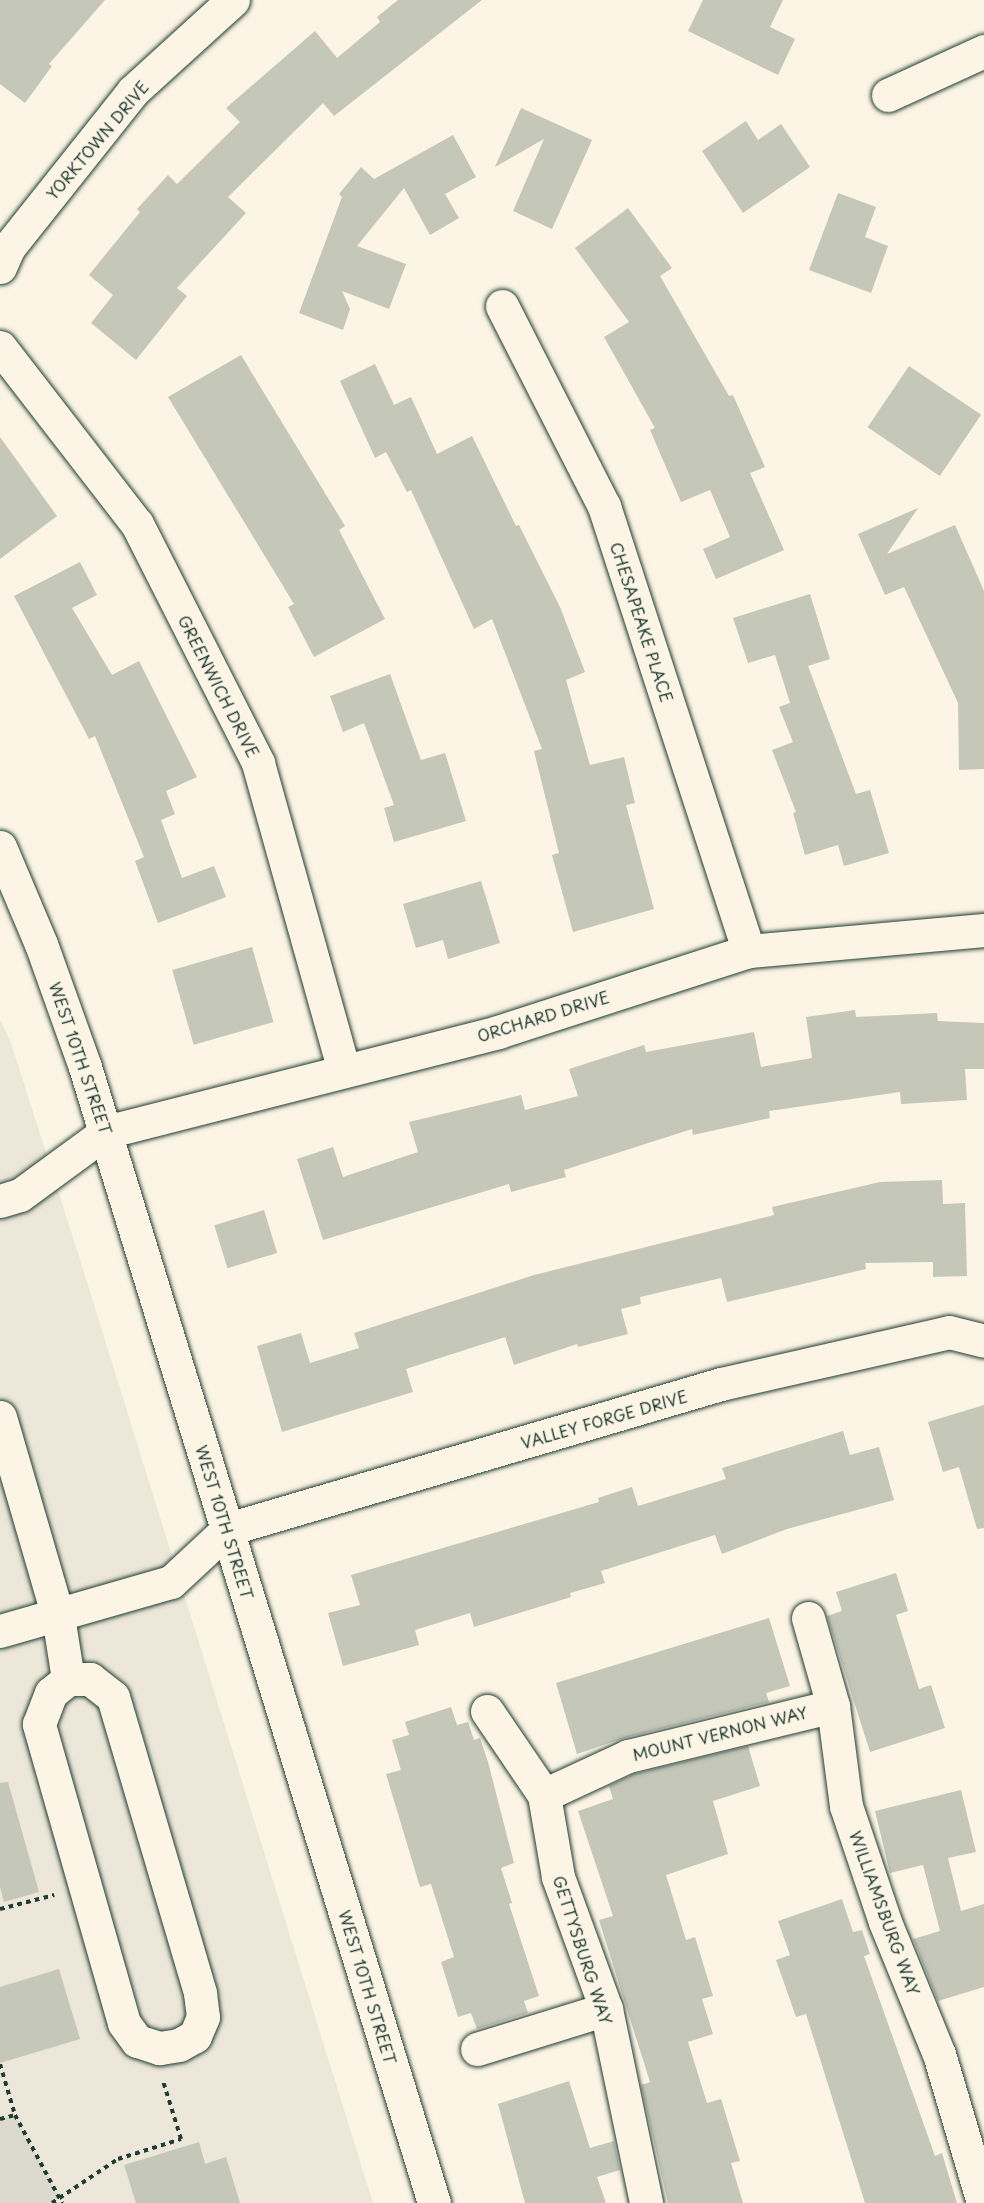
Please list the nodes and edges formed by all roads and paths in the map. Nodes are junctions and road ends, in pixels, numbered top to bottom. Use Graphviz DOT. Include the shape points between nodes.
graph roads {
  1 [pos="233,0"];
  2 [pos="984,51"];
  3 [pos="888,95"];
  4 [pos="0,267"];
  5 [pos="502,306"];
  6 [pos="0,347"];
  7 [pos="0,847"];
  8 [pos="984,930"];
  9 [pos="749,951"];
  10 [pos="344,1070"];
  11 [pos="106,1132"];
  12 [pos="0,1201"];
  13 [pos="984,1341"];
  14 [pos="0,1416"];
  15 [pos="228,1530"];
  16 [pos="58,1616"];
  17 [pos="808,1618"];
  18 [pos="0,1631"];
  19 [pos="68,1679"];
  20 [pos="833,1706"];
  21 [pos="487,1711"];
  22 [pos="544,1796"];
  23 [pos="58,1894"];
  24 [pos="0,1909"];
  25 [pos="606,2009"];
  26 [pos="477,2049"];
  27 [pos="0,2064"];
  28 [pos="163,2080"];
  29 [pos="15,2115"];
  30 [pos="0,2119"];
  31 [pos="59,2197"];
  32 [pos="52,2203"];
  33 [pos="62,2203"];
  34 [pos="434,2203"];
  35 [pos="646,2203"];
  36 [pos="983,2203"];
  1 -- 4 [label="street, YORKTOWN DRIVE" via="133,91 9,247"];
  2 -- 3 [label="street"];
  5 -- 9 [label="street, CHESAPEAKE PLACE" via="604,506"];
  6 -- 10 [label="street, GREENWICH DRIVE" via="137,524 258,763"];
  7 -- 11 [label="street, WEST 10TH STREET" via="63,1001"];
  8 -- 9 [label="street, ORCHARD DRIVE"];
  9 -- 10 [label="street, ORCHARD DRIVE" via="498,1032"];
  10 -- 11 [label="street, ORCHARD DRIVE"];
  11 -- 12 [label="street" via="20,1195"];
  11 -- 15 [label="street, WEST 10TH STREET"];
  13 -- 15 [label="street, VALLEY FORGE DRIVE" via="949,1332 721,1384"];
  14 -- 16 [label="street"];
  15 -- 16 [label="street" via="171,1582"];
  15 -- 34 [label="street, WEST 10TH STREET"];
  16 -- 18 [label="street"];
  16 -- 19 [label="street"];
  17 -- 20 [label="street, WILLIAMSBURG WAY"];
  19 -- 19 [label="street" via="51,1693 39,1724 124,2023 137,2041 159,2048 179,2045 195,2036 203,2017 200,1993 113,1697 90,1679"];
  20 -- 22 [label="street, MOUNT VERNON WAY" via="628,1756"];
  20 -- 36 [label="street, WILLIAMSBURG WAY" via="846,1806 885,1922 939,2054"];
  21 -- 22 [label="street, GETTYSBURG WAY"];
  22 -- 25 [label="street, GETTYSBURG WAY" via="558,1877"];
  23 -- 24 [label="path"];
  25 -- 26 [label="street"];
  25 -- 35 [label="street, GETTYSBURG WAY"];
  27 -- 29 [label="path"];
  28 -- 31 [label="path" via="181,2139 118,2159"];
  29 -- 30 [label="path"];
  29 -- 31 [label="path"];
  31 -- 32 [label="path"];
  31 -- 33 [label="path"];
}
